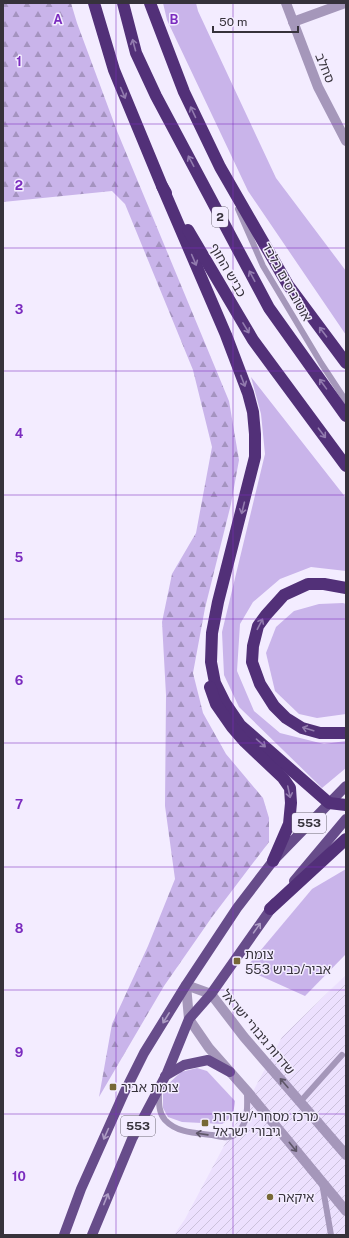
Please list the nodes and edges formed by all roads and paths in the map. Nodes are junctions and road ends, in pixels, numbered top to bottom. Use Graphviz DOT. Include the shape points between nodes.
graph roads {
  1 [pos="94,3"];
  2 [pos="123,3"];
  3 [pos="150,3"];
  4 [pos="286,3"];
  5 [pos="345,3"];
  6 [pos="293,22"];
  7 [pos="346,141"];
  8 [pos="220,167"];
  9 [pos="162,186"];
  10 [pos="346,363"];
  11 [pos="346,401"];
  12 [pos="346,416"];
  13 [pos="346,466"];
  14 [pos="346,588"];
  15 [pos="218,602"];
  16 [pos="346,733"];
  17 [pos="346,786"];
  18 [pos="329,803"];
  19 [pos="346,805"];
  20 [pos="346,820"];
  21 [pos="346,839"];
  22 [pos="273,861"];
  23 [pos="270,909"];
  24 [pos="186,985"];
  25 [pos="211,994"];
  26 [pos="189,1019"];
  27 [pos="342,1055"];
  28 [pos="230,1072"];
  29 [pos="165,1076"];
  30 [pos="160,1086"];
  31 [pos="247,1091"];
  32 [pos="300,1102"];
  33 [pos="346,1155"];
  34 [pos="321,1182"];
  35 [pos="346,1211"];
  36 [pos="64,1235"];
  37 [pos="92,1235"];
  38 [pos="331,1235"];
  1 -- 9 [label="highway, כביש החוף, one-way" via="114,70"];
  12 -- 2 [label="highway, כביש החוף / 2, one-way" via="265,301 156,96 136,53"];
  8 -- 3 [label="highway, one-way" via="184,92"];
  4 -- 6 [label="street, סחלב"];
  5 -- 6 [label="street"];
  6 -- 7 [label="street, סחלב" via="318,87"];
  10 -- 8 [label="highway, one-way" via="288,285"];
  8 -- 11 [label="lane, אוטובוסים בלבד" via="263,266"];
  9 -- 13 [label="highway, כביש החוף, one-way" via="253,340"];
  9 -- 15 [label="highway, one-way" via="226,335 253,412 255,457"];
  16 -- 14 [label="highway, one-way" via="320,733 302,728 286,718 274,706 260,684 252,662 258,626 284,595 308,584"];
  15 -- 18 [label="highway, one-way" via="212,633 211,662 215,683 225,703 240,725"];
  15 -- 22 [label="highway, one-way" via="206,650 207,677 216,704 245,742 290,788 289,824"];
  17 -- 18 [label="main road, 553"];
  18 -- 19 [label="highway"];
  18 -- 22 [label="main road, 553"];
  20 -- 23 [label="main road, 553"];
  21 -- 23 [label="highway"];
  22 -- 24 [label="main road, 553" via="236,908"];
  25 -- 23 [label="main road, 553, one-way"];
  24 -- 25 [label="street, שדרות גיבורי ישראל"];
  24 -- 26 [label="street"];
  24 -- 36 [label="main road, 553, one-way" via="144,1053 124,1093"];
  25 -- 26 [label="main road, 553"];
  32 -- 25 [label="street, שדרות גיבורי ישראל, one-way"];
  26 -- 28 [label="street"];
  26 -- 29 [label="main road, 553"];
  27 -- 32 [label="lane"];
  28 -- 29 [label="main road" via="208,1060 184,1065"];
  28 -- 31 [label="street"];
  29 -- 30 [label="main road, 553"];
  31 -- 30 [label="lane, one-way" via="247,1114 244,1124 236,1135 227,1137 184,1132 170,1124 160,1112"];
  37 -- 30 [label="main road, 553, one-way" via="132,1139"];
  31 -- 34 [label="street, one-way"];
  32 -- 33 [label="street, שדרות גיבורי ישראל"];
  34 -- 35 [label="street"];
  34 -- 38 [label="lane"];
}
